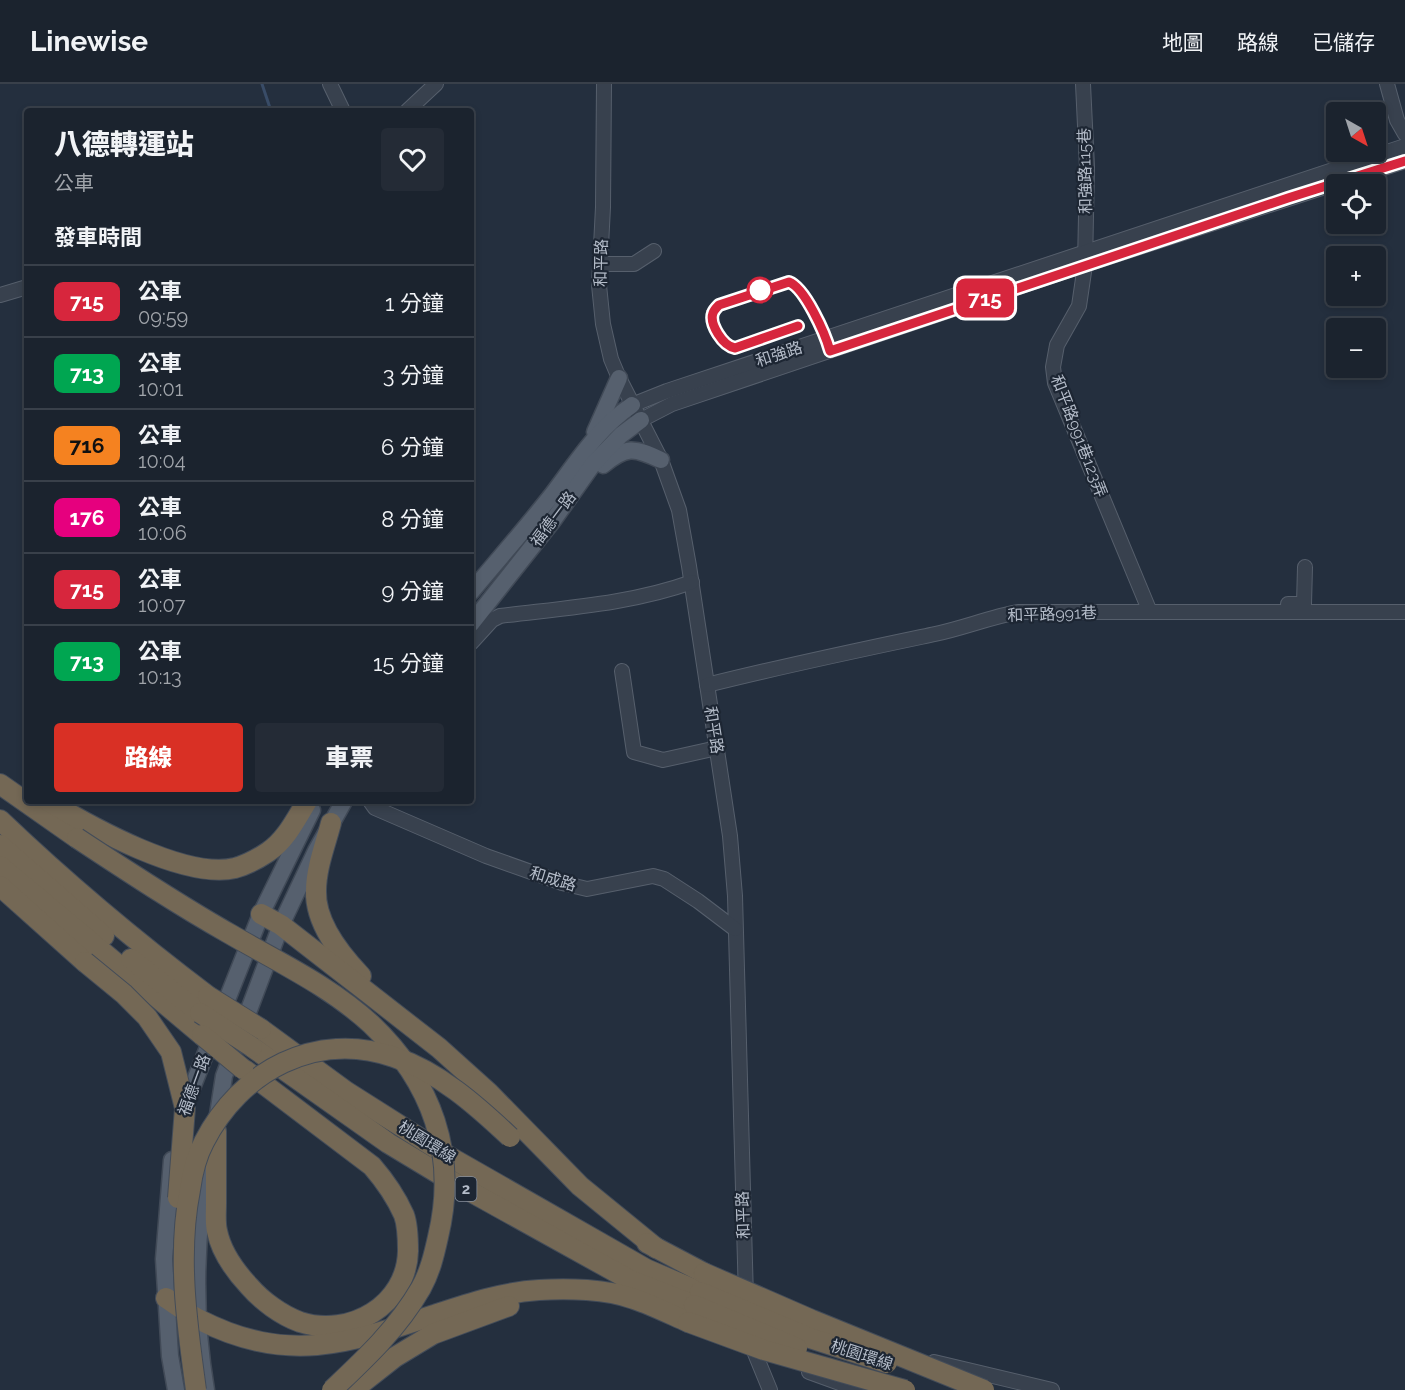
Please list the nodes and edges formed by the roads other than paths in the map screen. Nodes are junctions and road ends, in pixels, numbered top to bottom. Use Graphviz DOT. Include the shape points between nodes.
graph roads {
  1 [pos="330,84"];
  2 [pos="436,84"];
  3 [pos="604,84"];
  4 [pos="1083,84"];
  5 [pos="1388,84"];
  6 [pos="342,108"];
  7 [pos="409,108"];
  8 [pos="1405,134"];
  9 [pos="1405,146"];
  10 [pos="1405,161"];
  11 [pos="654,251"];
  12 [pos="1085,258"];
  13 [pos="600,264"];
  14 [pos="24,288"];
  15 [pos="0,295"];
  16 [pos="619,378"];
  17 [pos="632,405"];
  18 [pos="641,420"];
  19 [pos="591,441"];
  20 [pos="660,460"];
  21 [pos="554,519"];
  22 [pos="1305,567"];
  23 [pos="692,582"];
  24 [pos="474,588"];
  25 [pos="1277,604"];
  26 [pos="1150,612"];
  27 [pos="1405,612"];
  28 [pos="474,620"];
  29 [pos="474,640"];
  30 [pos="622,671"];
  31 [pos="706,685"];
  32 [pos="717,748"];
  33 [pos="0,769"];
  34 [pos="0,784"];
  35 [pos="24,786"];
  36 [pos="24,801"];
  37 [pos="29,804"];
  38 [pos="53,804"];
  39 [pos="305,804"];
  40 [pos="315,804"];
  41 [pos="343,804"];
  42 [pos="372,804"];
  43 [pos="0,820"];
  44 [pos="331,823"];
  45 [pos="0,845"];
  46 [pos="0,866"];
  47 [pos="0,886"];
  48 [pos="261,914"];
  49 [pos="281,925"];
  50 [pos="735,929"];
  51 [pos="204,1005"];
  52 [pos="401,1017"];
  53 [pos="216,1131"];
  54 [pos="656,1248"];
  55 [pos="745,1293"];
  56 [pos="166,1298"];
  57 [pos="697,1298"];
  58 [pos="198,1320"];
  59 [pos="169,1341"];
  60 [pos="201,1347"];
  61 [pos="754,1351"];
  62 [pos="176,1390"];
  63 [pos="186,1390"];
  64 [pos="195,1390"];
  65 [pos="206,1390"];
  66 [pos="332,1390"];
  67 [pos="353,1390"];
  68 [pos="770,1390"];
  69 [pos="859,1390"];
  70 [pos="905,1390"];
  71 [pos="979,1390"];
  72 [pos="984,1390"];
  73 [pos="1052,1390"];
  1 -- 6 [label="street"];
  2 -- 7 [label="street"];
  3 -- 13 [label="street, 和平路"];
  4 -- 12 [label="street, 和強路115巷" via="1087,167"];
  5 -- 8 [label="street" via="1397,120"];
  9 -- 12 [label="street, 和強路"];
  10 -- 12 [label="street, 和強路"];
  11 -- 13 [label="street" via="634,264"];
  12 -- 17 [label="street, 和強路"];
  12 -- 18 [label="street, 和強路" via="672,404"];
  12 -- 26 [label="street, 和平路991巷123弄" via="1079,306 1057,345 1055,383"];
  13 -- 16 [label="street, 和平路" via="603,324"];
  14 -- 15 [label="street"];
  16 -- 17 [label="street, 和平路"];
  16 -- 19 [label="main road"];
  17 -- 18 [label="street, 和平路"];
  17 -- 19 [label="main road, 福德一路"];
  18 -- 20 [label="street, 和平路"];
  18 -- 21 [label="main road, 福德一路" via="593,464"];
  19 -- 24 [label="main road, 福德一路" via="552,495"];
  20 -- 21 [label="main road" via="640,450 616,454"];
  20 -- 23 [label="street, 和平路" via="679,510"];
  21 -- 28 [label="main road, 福德一路"];
  22 -- 25 [label="street" via="1304,604"];
  23 -- 29 [label="street" via="669,591 500,616"];
  23 -- 31 [label="street, 和平路"];
  26 -- 27 [label="street, 和平路991巷"];
  26 -- 31 [label="street, 和平路991巷" via="1019,612"];
  30 -- 32 [label="street" via="634,752 663,760"];
  31 -- 32 [label="street, 和平路"];
  32 -- 50 [label="street, 和平路" via="730,836"];
  33 -- 35 [label="highway"];
  34 -- 36 [label="highway, bridge"];
  37 -- 66 [label="highway, bridge" via="171,900 345,1002 389,1043 421,1086 433,1114 446,1166 441,1226 432,1262 405,1313 380,1345"];
  38 -- 39 [label="highway" via="161,857 216,869 235,868 269,851"];
  40 -- 48 [label="main road, 福德一路"];
  41 -- 44 [label="main road, 福德一路"];
  42 -- 50 [label="street, 和成路" via="434,834 562,883 587,889 652,876 664,879"];
  43 -- 51 [label="highway, 桃園環線 / 2"];
  44 -- 49 [label="main road, 福德一路"];
  44 -- 52 [label="highway" via="318,866 315,893 320,916 339,950"];
  45 -- 51 [label="highway, 桃園環線 / 2" via="115,945"];
  46 -- 53 [label="highway, bridge" via="243,1069 372,1166 387,1183 405,1217 408,1260 393,1296 357,1322 336,1326 299,1321 260,1298 228,1259 216,1231"];
  47 -- 63 [label="highway, bridge" via="124,994 147,1017 171,1052 185,1108 174,1252 179,1350"];
  48 -- 49 [label="highway"];
  48 -- 56 [label="main road, 福德一路" via="185,1102 169,1185 164,1259"];
  49 -- 52 [label="highway"];
  49 -- 53 [label="main road, 福德一路" via="224,1076"];
  50 -- 55 [label="street, 和平路"];
  51 -- 57 [label="highway, 桃園環線 / 2, bridge" via="261,1029 347,1092 448,1156"];
  51 -- 57 [label="highway, 桃園環線 / 2, bridge" via="252,1047 388,1143 446,1178 630,1280"];
  52 -- 54 [label="highway" via="489,1093 580,1186"];
  53 -- 58 [label="main road, 福德一路" via="205,1177"];
  54 -- 57 [label="highway"];
  54 -- 64 [label="highway, bridge" via="597,1214 482,1110 426,1071 393,1056 344,1048 303,1054 249,1084 228,1105 203,1143 190,1190 184,1249"];
  55 -- 61 [label="street, 和平路"];
  55 -- 73 [label="street" via="935,1362"];
  56 -- 58 [label="highway"];
  56 -- 59 [label="main road, 福德一路"];
  57 -- 58 [label="highway" via="631,1298 571,1289 519,1292 342,1342 309,1347 243,1338"];
  57 -- 67 [label="highway" via="526,1301 433,1334"];
  57 -- 70 [label="highway, bridge" via="764,1350"];
  57 -- 71 [label="highway, 桃園環線 / 2, bridge" via="911,1372"];
  57 -- 72 [label="highway, bridge" via="812,1320"];
  58 -- 60 [label="main road, 福德一路"];
  59 -- 60 [label="main road" via="192,1330"];
  59 -- 62 [label="main road, 福德一路"];
  60 -- 65 [label="main road, 福德一路"];
  61 -- 68 [label="street, 和平路"];
  61 -- 69 [label="street"];
}
